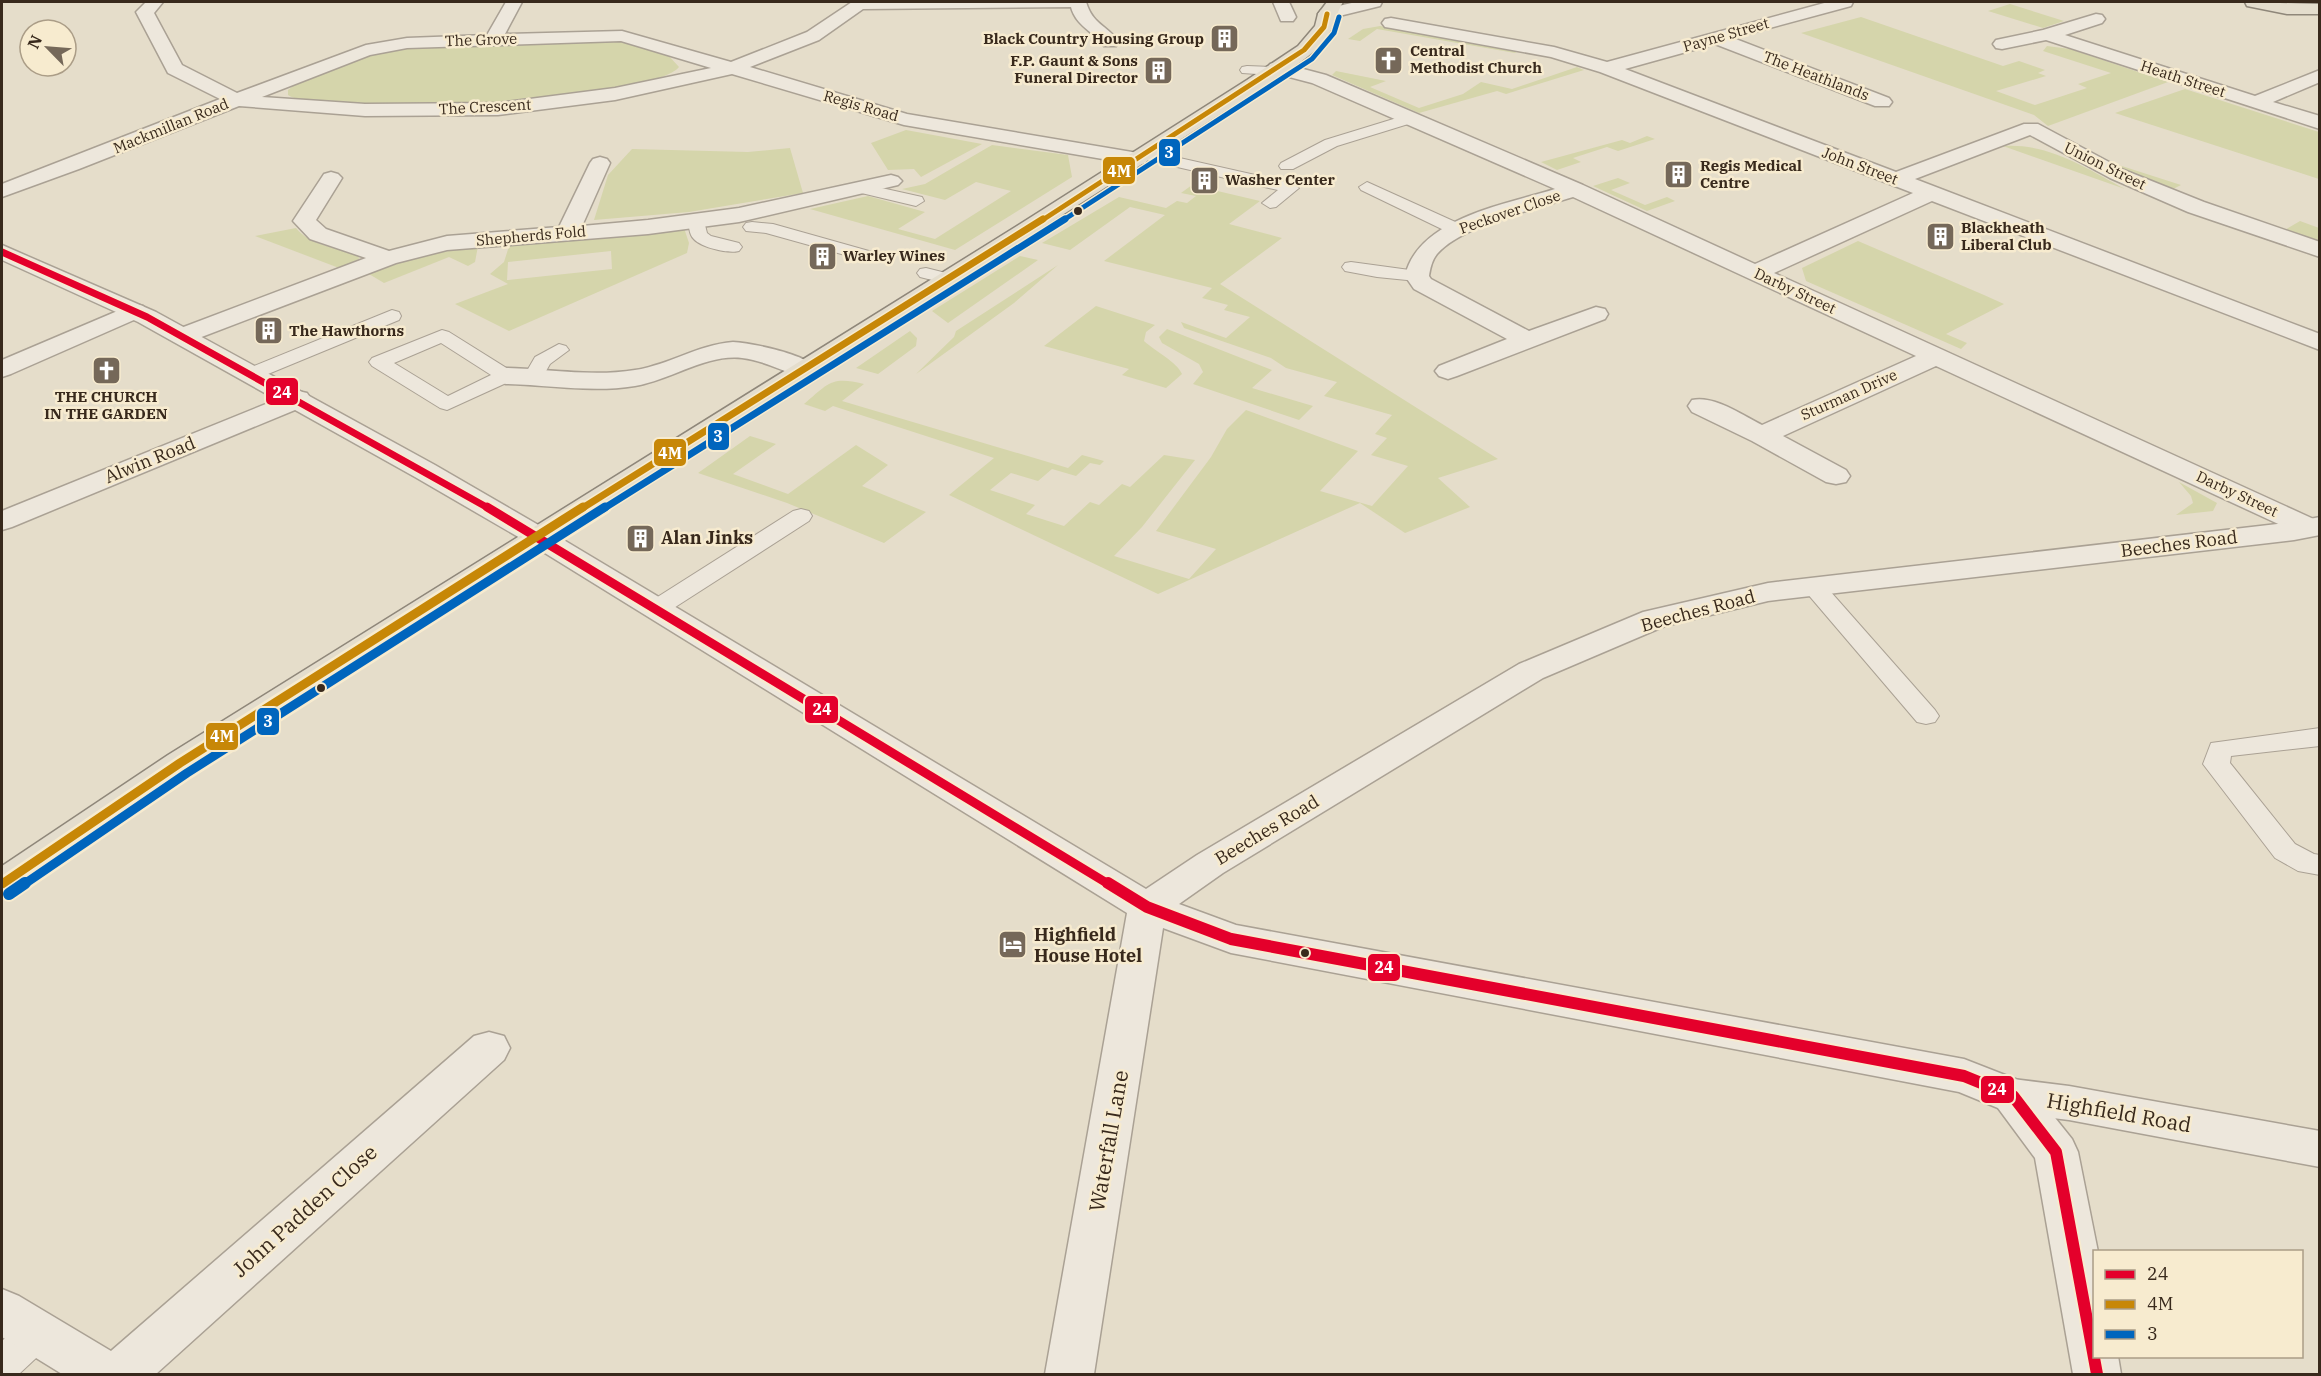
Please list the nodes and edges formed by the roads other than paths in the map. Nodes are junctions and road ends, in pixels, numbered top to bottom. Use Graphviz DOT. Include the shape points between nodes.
graph roads {
  1 [pos="155,2"];
  2 [pos="514,2"];
  3 [pos="1078,2"];
  4 [pos="1374,2"];
  5 [pos="1845,2"];
  6 [pos="2253,2"];
  7 [pos="862,3"];
  8 [pos="1327,6"];
  9 [pos="2319,9"];
  10 [pos="2298,10"];
  11 [pos="2096,20"];
  12 [pos="2319,21"];
  13 [pos="1391,22"];
  14 [pos="2047,35"];
  15 [pos="1716,38"];
  16 [pos="494,39"];
  17 [pos="1110,42"];
  18 [pos="2002,44"];
  19 [pos="1607,68"];
  20 [pos="732,69"];
  21 [pos="1248,70"];
  22 [pos="1275,70"];
  23 [pos="2319,75"];
  24 [pos="236,100"];
  25 [pos="1882,102"];
  26 [pos="2256,102"];
  27 [pos="1411,117"];
  28 [pos="2319,123"];
  29 [pos="1141,157"];
  30 [pos="600,163"];
  31 [pos="1287,166"];
  32 [pos="331,178"];
  33 [pos="1894,180"];
  34 [pos="891,181"];
  35 [pos="1367,187"];
  36 [pos="859,188"];
  37 [pos="1575,190"];
  38 [pos="2,191"];
  39 [pos="1931,193"];
  40 [pos="916,201"];
  41 [pos="1270,203"];
  42 [pos="697,221"];
  43 [pos="751,228"];
  44 [pos="1456,229"];
  45 [pos="568,232"];
  46 [pos="733,247"];
  47 [pos="2319,250"];
  48 [pos="2,252"];
  49 [pos="870,257"];
  50 [pos="388,258"];
  51 [pos="1351,267"];
  52 [pos="1756,272"];
  53 [pos="1417,276"];
  54 [pos="134,310"];
  55 [pos="1596,314"];
  56 [pos="392,316"];
  57 [pos="182,336"];
  58 [pos="1527,340"];
  59 [pos="2319,343"];
  60 [pos="559,350"];
  61 [pos="1937,356"];
  62 [pos="2,369"];
  63 [pos="804,369"];
  64 [pos="1448,371"];
  65 [pos="249,375"];
  66 [pos="506,376"];
  67 [pos="534,376"];
  68 [pos="298,399"];
  69 [pos="1701,406"];
  70 [pos="1762,435"];
  71 [pos="1836,476"];
  72 [pos="801,516"];
  73 [pos="2,521"];
  74 [pos="2310,534"];
  75 [pos="537,536"];
  76 [pos="1814,587"];
  77 [pos="657,608"];
  78 [pos="1926,716"];
  79 [pos="2319,737"];
  80 [pos="2319,865"];
  81 [pos="2,884"];
  82 [pos="1148,907"];
  83 [pos="489,1048"];
  84 [pos="2013,1096"];
  85 [pos="2319,1149"];
  86 [pos="19,1322"];
  87 [pos="2093,1352"];
  88 [pos="2094,1358"];
  89 [pos="2,1365"];
  90 [pos="105,1374"];
  91 [pos="121,1374"];
  92 [pos="1069,1374"];
  93 [pos="2097,1374"];
  1 -- 24 [label="street, Mackmillan Road" via="145,12 175,69"];
  2 -- 16 [label="street"];
  3 -- 7 [label="street"];
  3 -- 17 [label="street" via="1084,22 1105,34"];
  4 -- 8 [label="street"];
  5 -- 15 [label="street, Payne Street"];
  6 -- 10 [label="main road"];
  7 -- 20 [label="street" via="813,36"];
  8 -- 22 [label="main road" via="1324,27 1316,37"];
  9 -- 10 [label="main road"];
  10 -- 12 [label="main road"];
  11 -- 14 [label="street"];
  13 -- 19 [label="street, John Street" via="1554,52"];
  14 -- 18 [label="street"];
  14 -- 26 [label="street, Heath Street"];
  15 -- 19 [label="street, Payne Street"];
  15 -- 25 [label="street, The Heathlands"];
  16 -- 20 [label="street, The Grove" via="622,36"];
  16 -- 24 [label="street, The Grove" via="406,43 366,50"];
  19 -- 33 [label="street, John Street"];
  20 -- 24 [label="street, The Crescent" via="615,94 498,109 364,110"];
  20 -- 29 [label="street, Regis Road" via="904,119"];
  21 -- 22 [label="lane"];
  22 -- 27 [label="street, Darby Street" via="1319,79"];
  22 -- 29 [label="main road"];
  23 -- 26 [label="street"];
  24 -- 38 [label="street, Mackmillan Road"];
  26 -- 28 [label="street, Heath Street"];
  27 -- 31 [label="lane" via="1331,143"];
  27 -- 37 [label="street, Darby Street"];
  29 -- 41 [label="lane" via="1291,189"];
  29 -- 63 [label="main road" via="937,276"];
  30 -- 45 [label="street"];
  32 -- 50 [label="street" via="304,221 318,234"];
  33 -- 39 [label="street, John Street"];
  33 -- 47 [label="street, Union Street" via="2031,128 2117,174 2196,207"];
  34 -- 36 [label="street, Shepherds Fold"];
  35 -- 44 [label="lane"];
  36 -- 40 [label="lane"];
  36 -- 43 [label="street, Shepherds Fold" via="786,206"];
  37 -- 44 [label="street, Peckover Close"];
  37 -- 52 [label="street, Darby Street"];
  39 -- 52 [label="street"];
  39 -- 59 [label="street, John Street"];
  42 -- 43 [label="street, Shepherds Fold"];
  42 -- 45 [label="street, Shepherds Fold"];
  42 -- 46 [label="lane" via="699,235 705,240"];
  43 -- 49 [label="lane" via="767,228"];
  44 -- 53 [label="street, Peckover Close" via="1429,249 1419,262"];
  45 -- 50 [label="street, Shepherds Fold" via="447,243"];
  48 -- 54 [label="street, Highfield Road"];
  50 -- 57 [label="street, Shepherds Fold"];
  51 -- 53 [label="lane"];
  52 -- 61 [label="street, Darby Street"];
  53 -- 58 [label="street" via="1422,284"];
  54 -- 57 [label="street, Highfield Road"];
  54 -- 62 [label="street"];
  55 -- 58 [label="street"];
  56 -- 65 [label="lane"];
  57 -- 65 [label="street, Highfield Road"];
  58 -- 64 [label="street"];
  60 -- 67 [label="lane" via="542,361"];
  61 -- 70 [label="street, Sturman Drive"];
  61 -- 74 [label="street, Darby Street"];
  63 -- 67 [label="street" via="753,352 732,350 637,378"];
  63 -- 75 [label="main road"];
  65 -- 68 [label="street, Highfield Road"];
  66 -- 66 [label="lane" via="447,404 379,362 442,336"];
  66 -- 67 [label="street"];
  68 -- 73 [label="street, Alwin Road"];
  68 -- 75 [label="street, Highfield Road"];
  69 -- 70 [label="street"];
  70 -- 71 [label="street"];
  72 -- 77 [label="lane"];
  74 -- 76 [label="street, Beeches Road"];
  75 -- 77 [label="street, Highfield Road"];
  75 -- 81 [label="main road" via="180,763"];
  76 -- 78 [label="lane"];
  76 -- 82 [label="street, Beeches Road" via="1768,592 1654,619 1531,671 1210,864"];
  77 -- 82 [label="street, Highfield Road"];
  79 -- 80 [label="lane" via="2220,749 2216,764 2285,851 2308,864"];
  82 -- 84 [label="street, Highfield Road" via="1231,939 1964,1076"];
  82 -- 92 [label="street, Waterfall Lane"];
  83 -- 91 [label="street, John Padden Close"];
  84 -- 85 [label="street, Highfield Road" via="2069,1102"];
  84 -- 87 [label="street" via="2056,1152"];
  86 -- 89 [label="lane"];
  86 -- 90 [label="street"];
  88 -- 93 [label="street"];
}
